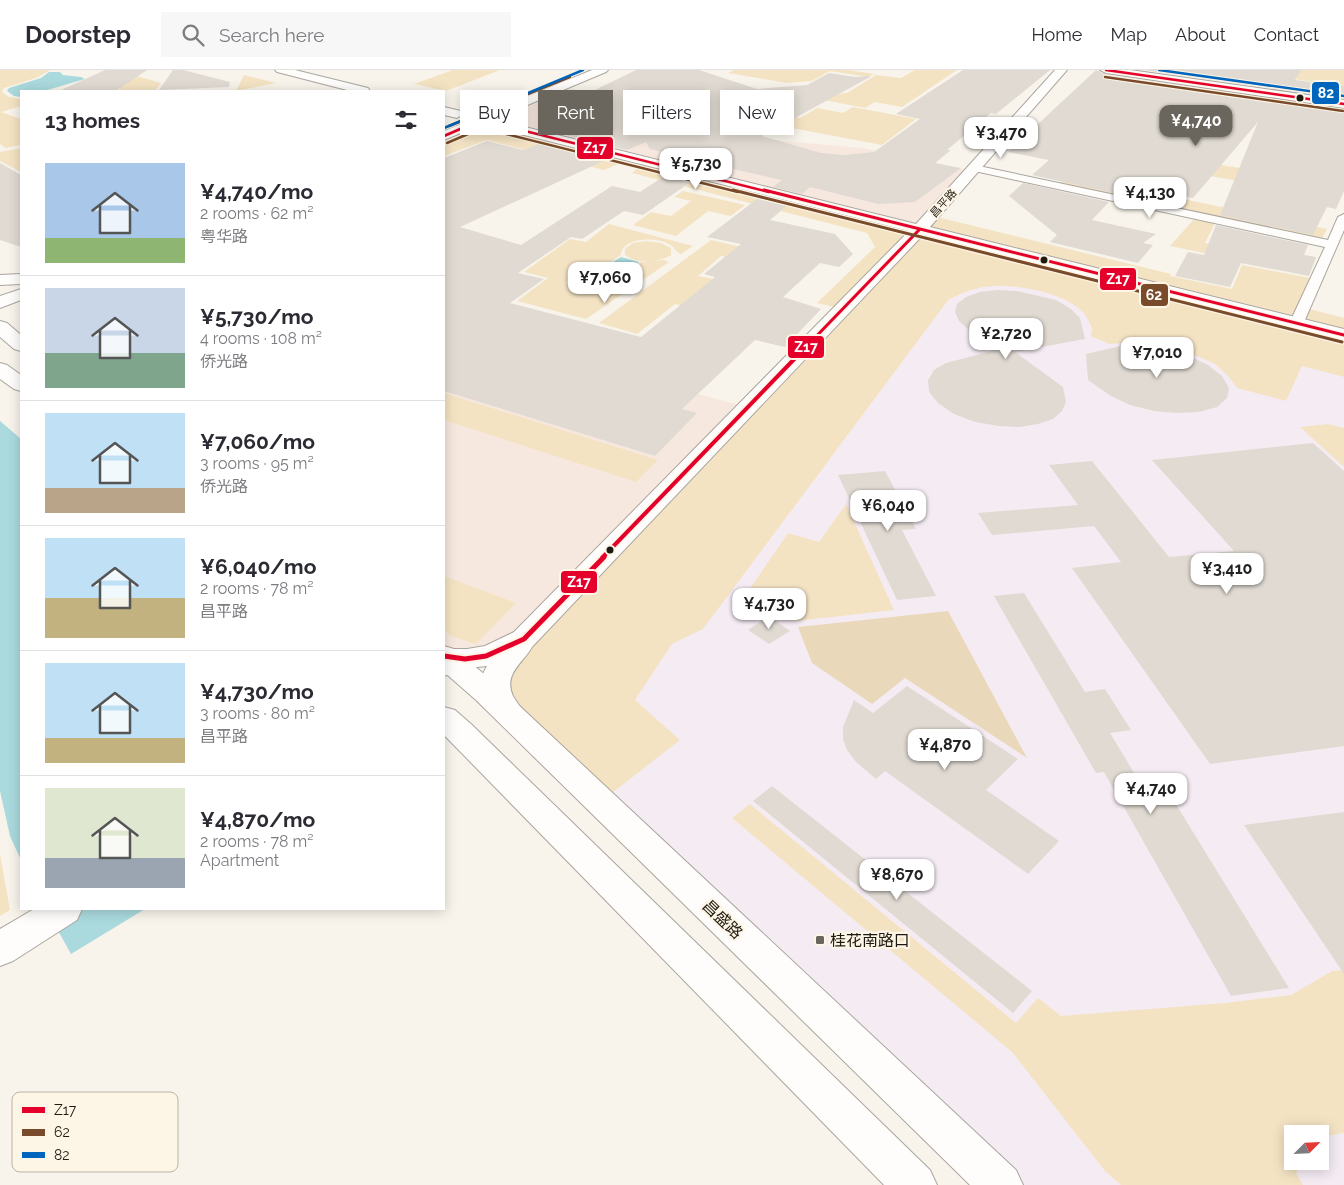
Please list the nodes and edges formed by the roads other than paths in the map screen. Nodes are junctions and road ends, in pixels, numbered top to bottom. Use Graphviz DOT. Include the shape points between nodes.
graph roads {
  1 [pos="281,70"];
  2 [pos="567,70"];
  3 [pos="602,70"];
  4 [pos="1061,70"];
  5 [pos="1106,70"];
  6 [pos="360,90"];
  7 [pos="528,101"];
  8 [pos="1344,104"];
  9 [pos="450,113"];
  10 [pos="460,129"];
  11 [pos="528,132"];
  12 [pos="445,136"];
  13 [pos="974,168"];
  14 [pos="1344,217"];
  15 [pos="919,230"];
  16 [pos="1332,245"];
  17 [pos="20,278"];
  18 [pos="0,280"];
  19 [pos="20,294"];
  20 [pos="0,303"];
  21 [pos="20,309"];
  22 [pos="0,318"];
  23 [pos="1297,322"];
  24 [pos="0,327"];
  25 [pos="1344,334"];
  26 [pos="20,344"];
  27 [pos="0,369"];
  28 [pos="20,385"];
  29 [pos="524,639"];
  30 [pos="448,666"];
  31 [pos="513,718"];
  32 [pos="445,719"];
  33 [pos="62,910"];
  34 [pos="9,943"];
  35 [pos="915,1185"];
  36 [pos="1001,1185"];
  1 -- 6 [label="street"];
  2 -- 9 [label="street"];
  3 -- 7 [label="street"];
  4 -- 13 [label="street, 昌平路"];
  5 -- 8 [label="street"];
  10 -- 12 [label="street"];
  11 -- 15 [label="street"];
  13 -- 15 [label="street, 昌平路"];
  13 -- 16 [label="street"];
  14 -- 16 [label="street"];
  15 -- 23 [label="street"];
  15 -- 29 [label="street, 昌平路"];
  16 -- 23 [label="street"];
  17 -- 18 [label="street"];
  19 -- 20 [label="street"];
  21 -- 22 [label="street"];
  23 -- 25 [label="street"];
  24 -- 26 [label="street"];
  27 -- 28 [label="street"];
  29 -- 30 [label="street" via="495,664"];
  29 -- 31 [label="street" via="503,665 494,687"];
  30 -- 31 [label="street, 昌盛路"];
  31 -- 36 [label="street, 昌盛路"];
  32 -- 35 [label="street"];
  33 -- 34 [label="street"];
}
